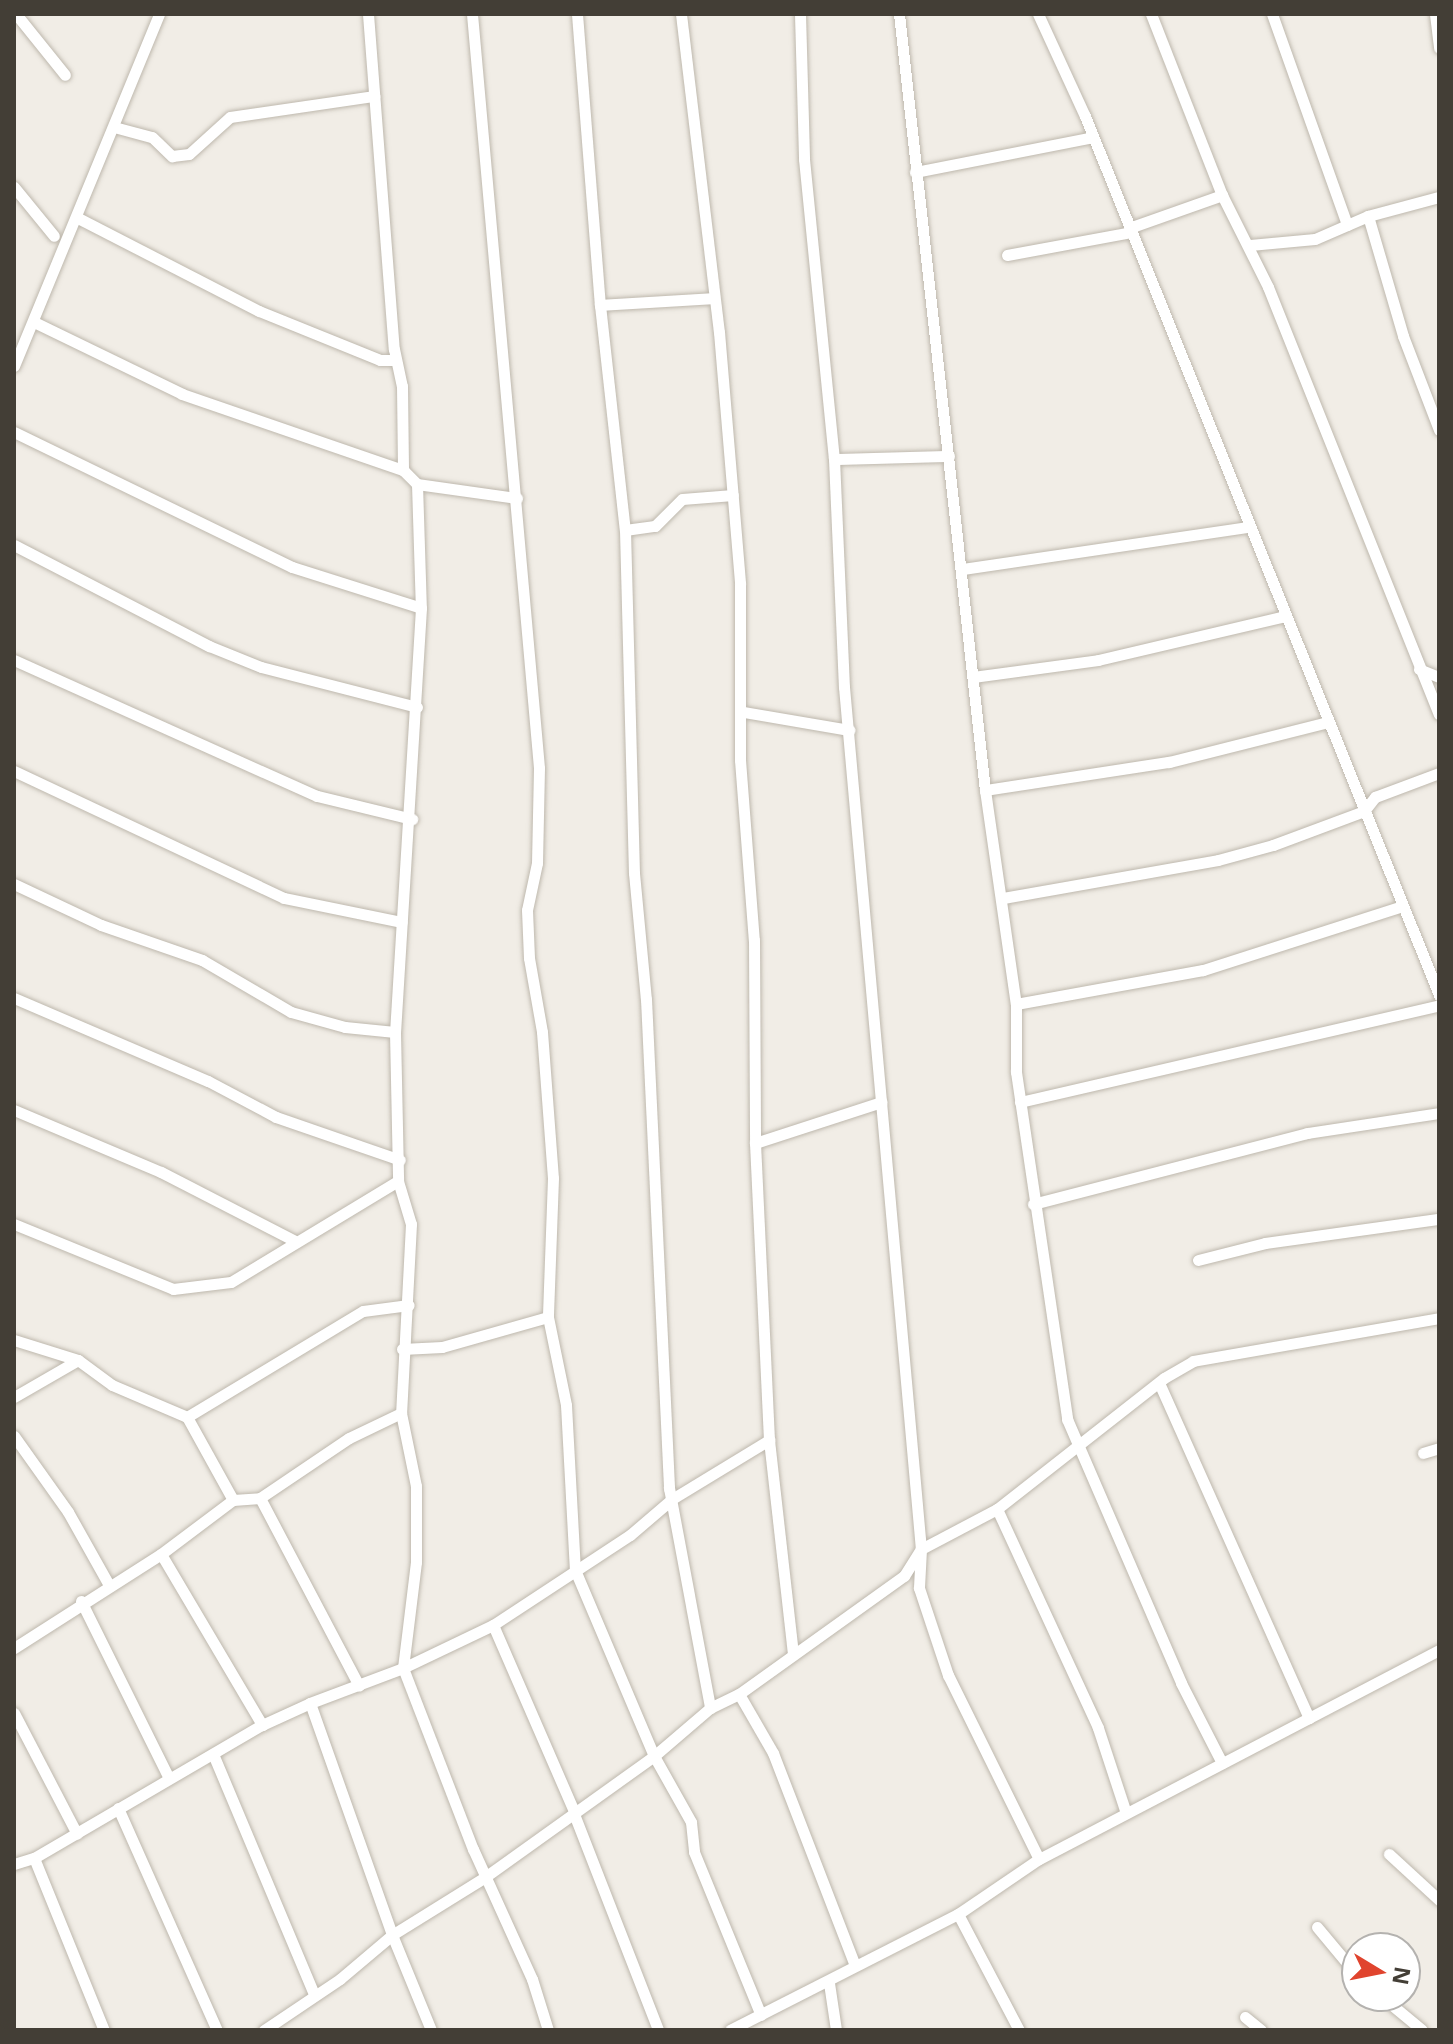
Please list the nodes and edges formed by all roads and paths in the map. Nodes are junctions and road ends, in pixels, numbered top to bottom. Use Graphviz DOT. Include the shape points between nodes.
graph roads {
  1 [pos="16,14"];
  2 [pos="159,14"];
  3 [pos="368,14"];
  4 [pos="472,14"];
  5 [pos="577,14"];
  6 [pos="681,14"];
  7 [pos="800,14"];
  8 [pos="899,14"];
  9 [pos="1038,14"];
  10 [pos="1151,14"];
  11 [pos="1272,14"];
  12 [pos="1435,14"];
  13 [pos="1439,48"];
  14 [pos="65,75"];
  15 [pos="374,96"];
  16 [pos="114,127"];
  17 [pos="1093,137"];
  18 [pos="915,172"];
  19 [pos="14,187"];
  20 [pos="1222,195"];
  21 [pos="1439,197"];
  22 [pos="1368,216"];
  23 [pos="78,218"];
  24 [pos="1347,225"];
  25 [pos="1130,230"];
  26 [pos="54,236"];
  27 [pos="1250,245"];
  28 [pos="1007,255"];
  29 [pos="714,298"];
  30 [pos="600,305"];
  31 [pos="34,322"];
  32 [pos="396,360"];
  33 [pos="14,366"];
  34 [pos="1439,430"];
  35 [pos="14,432"];
  36 [pos="949,456"];
  37 [pos="834,459"];
  38 [pos="403,470"];
  39 [pos="417,484"];
  40 [pos="733,495"];
  41 [pos="517,498"];
  42 [pos="1248,527"];
  43 [pos="625,530"];
  44 [pos="14,545"];
  45 [pos="963,569"];
  46 [pos="421,608"];
  47 [pos="1286,616"];
  48 [pos="14,660"];
  49 [pos="1419,669"];
  50 [pos="973,677"];
  51 [pos="1439,677"];
  52 [pos="417,707"];
  53 [pos="744,712"];
  54 [pos="1439,714"];
  55 [pos="1328,722"];
  56 [pos="849,730"];
  57 [pos="14,771"];
  58 [pos="1439,773"];
  59 [pos="985,790"];
  60 [pos="1364,811"];
  61 [pos="412,819"];
  62 [pos="14,884"];
  63 [pos="1003,898"];
  64 [pos="1402,906"];
  65 [pos="402,922"];
  66 [pos="1439,995"];
  67 [pos="14,998"];
  68 [pos="1016,1004"];
  69 [pos="1439,1005"];
  70 [pos="395,1032"];
  71 [pos="881,1102"];
  72 [pos="1020,1102"];
  73 [pos="14,1110"];
  74 [pos="1439,1113"];
  75 [pos="755,1143"];
  76 [pos="400,1160"];
  77 [pos="398,1181"];
  78 [pos="1033,1204"];
  79 [pos="1439,1219"];
  80 [pos="14,1224"];
  81 [pos="295,1241"];
  82 [pos="1198,1260"];
  83 [pos="409,1305"];
  84 [pos="548,1317"];
  85 [pos="1439,1318"];
  86 [pos="14,1340"];
  87 [pos="402,1349"];
  88 [pos="78,1360"];
  89 [pos="1160,1385"];
  90 [pos="14,1397"];
  91 [pos="401,1413"];
  92 [pos="187,1417"];
  93 [pos="14,1436"];
  94 [pos="769,1440"];
  95 [pos="1075,1445"];
  96 [pos="1439,1448"];
  97 [pos="1423,1453"];
  98 [pos="260,1498"];
  99 [pos="672,1499"];
  100 [pos="233,1500"];
  101 [pos="997,1509"];
  102 [pos="921,1549"];
  103 [pos="161,1554"];
  104 [pos="575,1570"];
  105 [pos="109,1585"];
  106 [pos="81,1601"];
  107 [pos="493,1625"];
  108 [pos="14,1648"];
  109 [pos="1439,1650"];
  110 [pos="793,1654"];
  111 [pos="403,1668"];
  112 [pos="359,1686"];
  113 [pos="739,1694"];
  114 [pos="310,1703"];
  115 [pos="710,1708"];
  116 [pos="14,1713"];
  117 [pos="1309,1718"];
  118 [pos="262,1725"];
  119 [pos="213,1754"];
  120 [pos="654,1756"];
  121 [pos="1222,1763"];
  122 [pos="169,1778"];
  123 [pos="118,1808"];
  124 [pos="574,1812"];
  125 [pos="1126,1813"];
  126 [pos="77,1834"];
  127 [pos="1389,1854"];
  128 [pos="34,1858"];
  129 [pos="1039,1859"];
  130 [pos="14,1864"];
  131 [pos="485,1877"];
  132 [pos="1439,1900"];
  133 [pos="958,1914"];
  134 [pos="1317,1927"];
  135 [pos="392,1935"];
  136 [pos="1341,1956"];
  137 [pos="854,1963"];
  138 [pos="829,1983"];
  139 [pos="314,1994"];
  140 [pos="1400,2012"];
  141 [pos="761,2015"];
  142 [pos="1245,2017"];
  143 [pos="104,2030"];
  144 [pos="217,2030"];
  145 [pos="264,2030"];
  146 [pos="431,2030"];
  147 [pos="548,2030"];
  148 [pos="658,2030"];
  149 [pos="730,2030"];
  150 [pos="836,2030"];
  151 [pos="1019,2030"];
  152 [pos="1261,2030"];
  153 [pos="1422,2030"];
  1 -- 14 [label="street"];
  2 -- 16 [label="street"];
  3 -- 15 [label="street"];
  4 -- 41 [label="street"];
  5 -- 30 [label="street"];
  6 -- 29 [label="street"];
  7 -- 37 [label="street" via="804,159"];
  8 -- 18 [label="street"];
  9 -- 17 [label="street"];
  10 -- 20 [label="street"];
  11 -- 24 [label="street"];
  12 -- 13 [label="street"];
  15 -- 16 [label="street" via="230,117 189,154 172,156 152,137"];
  15 -- 32 [label="street"];
  16 -- 23 [label="street"];
  17 -- 18 [label="street"];
  17 -- 25 [label="street"];
  18 -- 36 [label="street"];
  19 -- 26 [label="street"];
  20 -- 25 [label="street"];
  20 -- 27 [label="street"];
  21 -- 22 [label="street"];
  22 -- 24 [label="street"];
  22 -- 34 [label="street" via="1403,336"];
  23 -- 31 [label="street"];
  23 -- 32 [label="street" via="259,311 380,360"];
  24 -- 27 [label="street" via="1315,239"];
  25 -- 28 [label="street"];
  25 -- 42 [label="street"];
  27 -- 49 [label="street"];
  29 -- 30 [label="street"];
  29 -- 40 [label="street"];
  30 -- 43 [label="street"];
  31 -- 33 [label="street"];
  31 -- 38 [label="street" via="182,394"];
  32 -- 38 [label="street" via="402,386"];
  35 -- 46 [label="street" via="292,567"];
  36 -- 37 [label="street"];
  36 -- 45 [label="street"];
  37 -- 56 [label="street"];
  38 -- 39 [label="street"];
  39 -- 41 [label="street"];
  39 -- 46 [label="street"];
  40 -- 43 [label="street" via="682,499 655,526"];
  40 -- 53 [label="street"];
  41 -- 84 [label="street" via="539,768 537,863 527,910 553,1178"];
  42 -- 45 [label="street"];
  42 -- 47 [label="street"];
  43 -- 99 [label="street" via="634,873 646,999"];
  44 -- 52 [label="street" via="209,646 261,667"];
  45 -- 50 [label="street"];
  46 -- 52 [label="street"];
  47 -- 50 [label="street" via="1098,660"];
  47 -- 55 [label="street"];
  48 -- 61 [label="street" via="317,796"];
  49 -- 51 [label="street"];
  49 -- 54 [label="street"];
  50 -- 59 [label="street"];
  52 -- 61 [label="street"];
  53 -- 56 [label="street"];
  53 -- 75 [label="street" via="740,760 754,940"];
  55 -- 59 [label="street" via="1169,762"];
  55 -- 60 [label="street"];
  56 -- 71 [label="street"];
  57 -- 65 [label="street" via="284,898"];
  58 -- 60 [label="street" via="1375,797"];
  59 -- 63 [label="street"];
  60 -- 63 [label="street" via="1218,860"];
  60 -- 64 [label="street"];
  61 -- 65 [label="street"];
  62 -- 70 [label="street" via="101,925 202,960 291,1012 345,1027"];
  63 -- 68 [label="street"];
  64 -- 66 [label="street"];
  64 -- 68 [label="street" via="1203,970"];
  65 -- 70 [label="street"];
  67 -- 76 [label="street" via="208,1081 276,1117"];
  68 -- 72 [label="street"];
  69 -- 72 [label="street"];
  70 -- 76 [label="street"];
  71 -- 75 [label="street"];
  71 -- 102 [label="street"];
  72 -- 78 [label="street"];
  73 -- 81 [label="street" via="161,1172"];
  74 -- 78 [label="street" via="1307,1133"];
  75 -- 94 [label="street"];
  76 -- 77 [label="street"];
  77 -- 81 [label="street"];
  77 -- 83 [label="street" via="411,1224"];
  78 -- 95 [label="street"];
  79 -- 82 [label="street" via="1265,1243"];
  80 -- 81 [label="street" via="91,1260 173,1289 231,1282"];
  83 -- 87 [label="street"];
  83 -- 92 [label="street" via="363,1311"];
  84 -- 87 [label="street" via="442,1347"];
  84 -- 104 [label="street" via="566,1405"];
  85 -- 89 [label="street" via="1193,1361"];
  86 -- 88 [label="street"];
  87 -- 91 [label="street"];
  88 -- 90 [label="street"];
  88 -- 92 [label="street" via="112,1385"];
  89 -- 95 [label="street"];
  89 -- 117 [label="street"];
  91 -- 98 [label="street" via="349,1438"];
  91 -- 111 [label="street" via="416,1486 416,1562"];
  92 -- 100 [label="street"];
  93 -- 105 [label="street" via="68,1512"];
  94 -- 99 [label="street"];
  94 -- 110 [label="street"];
  95 -- 101 [label="street"];
  95 -- 121 [label="street"];
  96 -- 97 [label="street"];
  98 -- 100 [label="street"];
  98 -- 112 [label="street"];
  99 -- 104 [label="street" via="630,1535"];
  99 -- 115 [label="street"];
  100 -- 103 [label="street"];
  101 -- 102 [label="street"];
  101 -- 125 [label="street" via="1098,1728"];
  102 -- 110 [label="street" via="904,1576"];
  102 -- 129 [label="street" via="919,1588 927,1623"];
  103 -- 105 [label="street"];
  103 -- 118 [label="street"];
  104 -- 107 [label="street"];
  104 -- 120 [label="street"];
  105 -- 106 [label="street"];
  106 -- 108 [label="street"];
  106 -- 122 [label="street"];
  107 -- 111 [label="street"];
  107 -- 124 [label="street"];
  109 -- 117 [label="street"];
  110 -- 113 [label="street"];
  111 -- 112 [label="street"];
  111 -- 131 [label="street"];
  112 -- 114 [label="street"];
  113 -- 115 [label="street"];
  113 -- 137 [label="street" via="773,1753"];
  114 -- 118 [label="street"];
  114 -- 135 [label="street"];
  115 -- 120 [label="street"];
  116 -- 126 [label="street"];
  117 -- 121 [label="street"];
  118 -- 119 [label="street"];
  119 -- 122 [label="street"];
  119 -- 139 [label="street"];
  120 -- 124 [label="street"];
  120 -- 141 [label="street" via="691,1822 694,1852"];
  121 -- 125 [label="street"];
  122 -- 123 [label="street"];
  123 -- 126 [label="street"];
  123 -- 144 [label="street"];
  124 -- 131 [label="street"];
  124 -- 148 [label="street"];
  125 -- 129 [label="street"];
  126 -- 128 [label="street"];
  127 -- 132 [label="street"];
  128 -- 130 [label="street"];
  128 -- 143 [label="street"];
  129 -- 133 [label="street"];
  131 -- 135 [label="street"];
  131 -- 147 [label="street" via="532,1979"];
  133 -- 137 [label="street"];
  133 -- 151 [label="street"];
  134 -- 136 [label="street"];
  135 -- 139 [label="street"];
  135 -- 146 [label="street"];
  137 -- 138 [label="street"];
  138 -- 141 [label="street"];
  138 -- 150 [label="street"];
  139 -- 145 [label="street"];
  140 -- 153 [label="street"];
  141 -- 149 [label="street"];
  142 -- 152 [label="street"];
}
